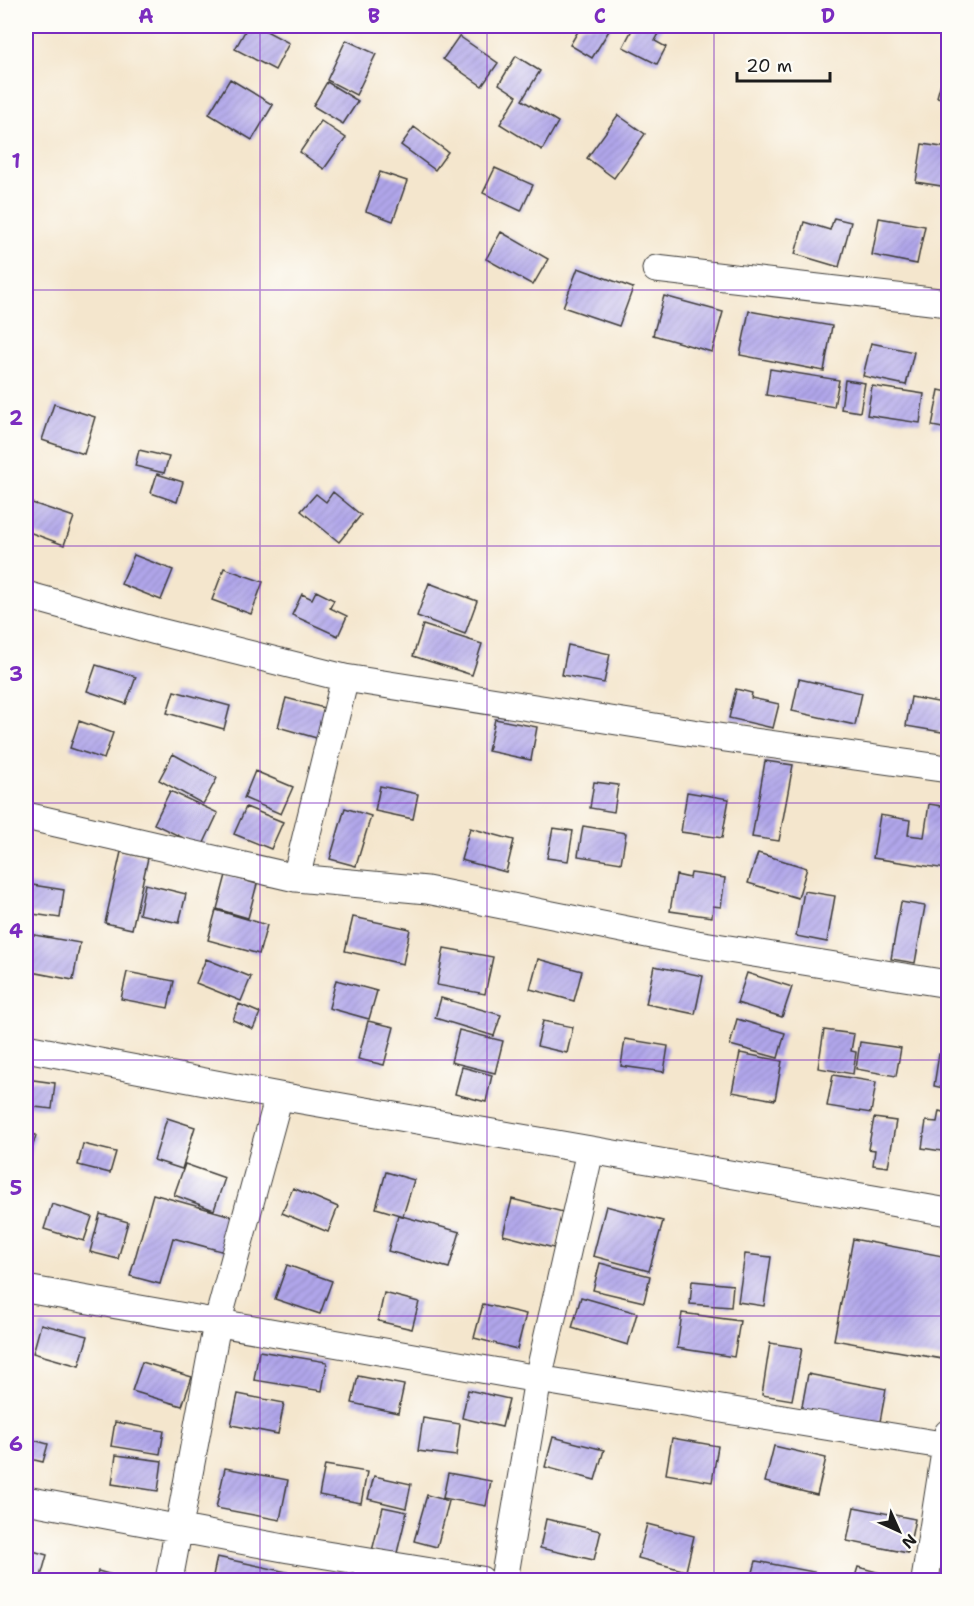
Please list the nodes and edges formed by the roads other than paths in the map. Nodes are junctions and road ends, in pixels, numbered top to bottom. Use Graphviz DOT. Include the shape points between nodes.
graph roads {
  1 [pos="656,269"];
  2 [pos="948,303"];
  3 [pos="26,595"];
  4 [pos="345,678"];
  5 [pos="948,769"];
  6 [pos="26,816"];
  7 [pos="296,879"];
  8 [pos="948,984"];
  9 [pos="26,1048"];
  10 [pos="279,1096"];
  11 [pos="590,1151"];
  12 [pos="948,1212"];
  13 [pos="26,1289"];
  14 [pos="217,1324"];
  15 [pos="538,1379"];
  16 [pos="948,1442"];
  17 [pos="26,1500"];
  18 [pos="179,1529"];
  19 [pos="169,1581"];
  20 [pos="481,1581"];
  21 [pos="504,1581"];
  22 [pos="925,1581"];
  1 -- 2 [label="street"];
  3 -- 4 [label="street"];
  4 -- 5 [label="street"];
  4 -- 7 [label="street"];
  6 -- 7 [label="street"];
  7 -- 8 [label="street" via="427,890 697,944"];
  9 -- 10 [label="street"];
  10 -- 11 [label="street"];
  10 -- 14 [label="street"];
  11 -- 12 [label="street"];
  11 -- 15 [label="street"];
  13 -- 14 [label="street"];
  14 -- 15 [label="street"];
  14 -- 18 [label="street"];
  15 -- 16 [label="street"];
  15 -- 21 [label="street"];
  16 -- 22 [label="street"];
  17 -- 18 [label="street"];
  18 -- 19 [label="street"];
  18 -- 20 [label="street"];
}
